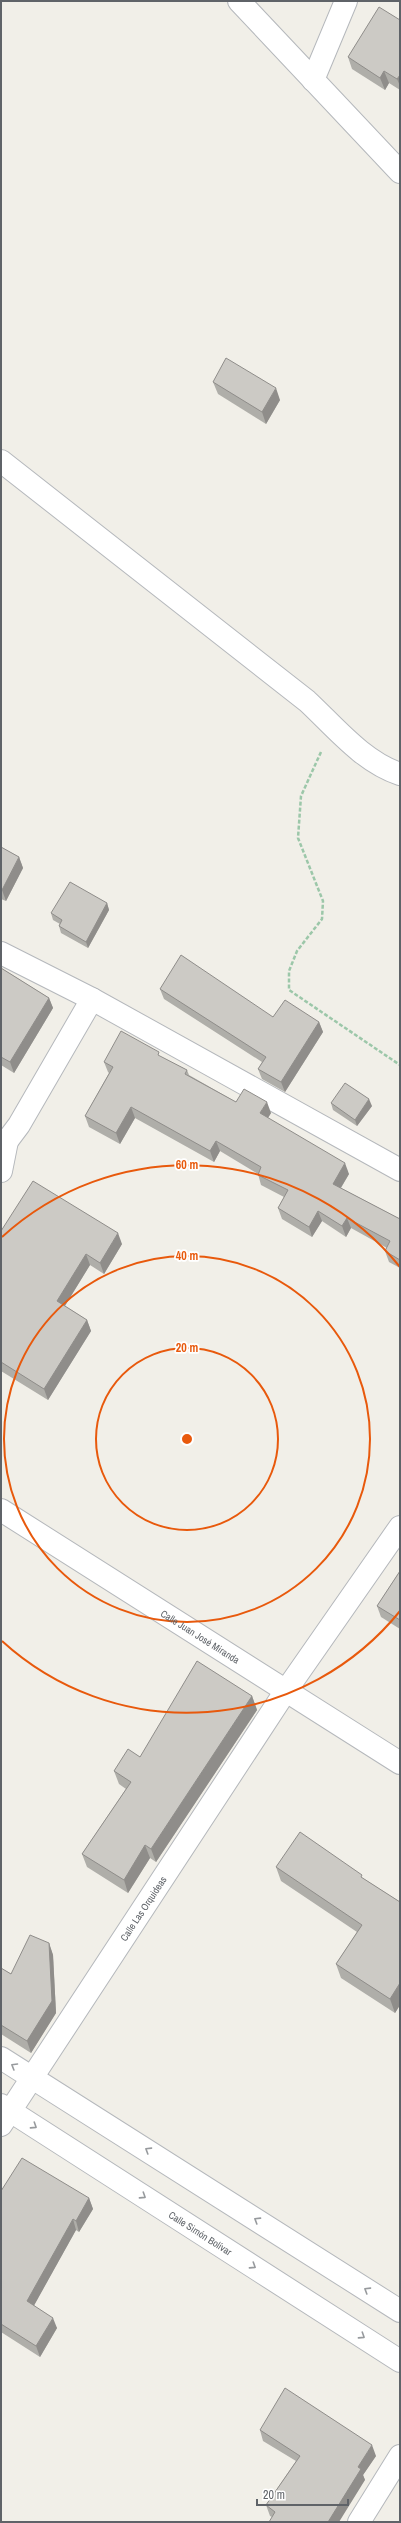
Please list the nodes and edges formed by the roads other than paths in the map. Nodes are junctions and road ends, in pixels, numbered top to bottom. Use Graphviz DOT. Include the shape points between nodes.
graph roads {
  1 [pos="239,1"];
  2 [pos="346,1"];
  3 [pos="313,80"];
  4 [pos="400,172"];
  5 [pos="1,461"];
  6 [pos="400,774"];
  7 [pos="1,953"];
  8 [pos="92,999"];
  9 [pos="4,1142"];
  10 [pos="400,1170"];
  11 [pos="1,1171"];
  12 [pos="1,1510"];
  13 [pos="400,1527"];
  14 [pos="285,1692"];
  15 [pos="400,1763"];
  16 [pos="1,2058"];
  17 [pos="32,2077"];
  18 [pos="4,2114"];
  19 [pos="400,2311"];
  20 [pos="400,2361"];
  21 [pos="400,2456"];
  22 [pos="359,2522"];
  1 -- 3 [label="street"];
  2 -- 3 [label="street"];
  3 -- 4 [label="street"];
  5 -- 6 [label="street" via="307,701 383,768"];
  7 -- 8 [label="street"];
  8 -- 9 [label="street" via="19,1125"];
  8 -- 10 [label="street"];
  9 -- 11 [label="street"];
  12 -- 14 [label="street, Calle Juan José Miranda"];
  13 -- 14 [label="street, Calle Las Orquideas"];
  14 -- 15 [label="street, Calle Juan José Miranda"];
  14 -- 17 [label="street, Calle Las Orquideas"];
  17 -- 16 [label="street, one-way"];
  17 -- 18 [label="street, Calle Las Orquideas"];
  19 -- 17 [label="street, one-way"];
  18 -- 20 [label="street, Calle Simón Bolívar, one-way"];
  21 -- 22 [label="street"];
}
